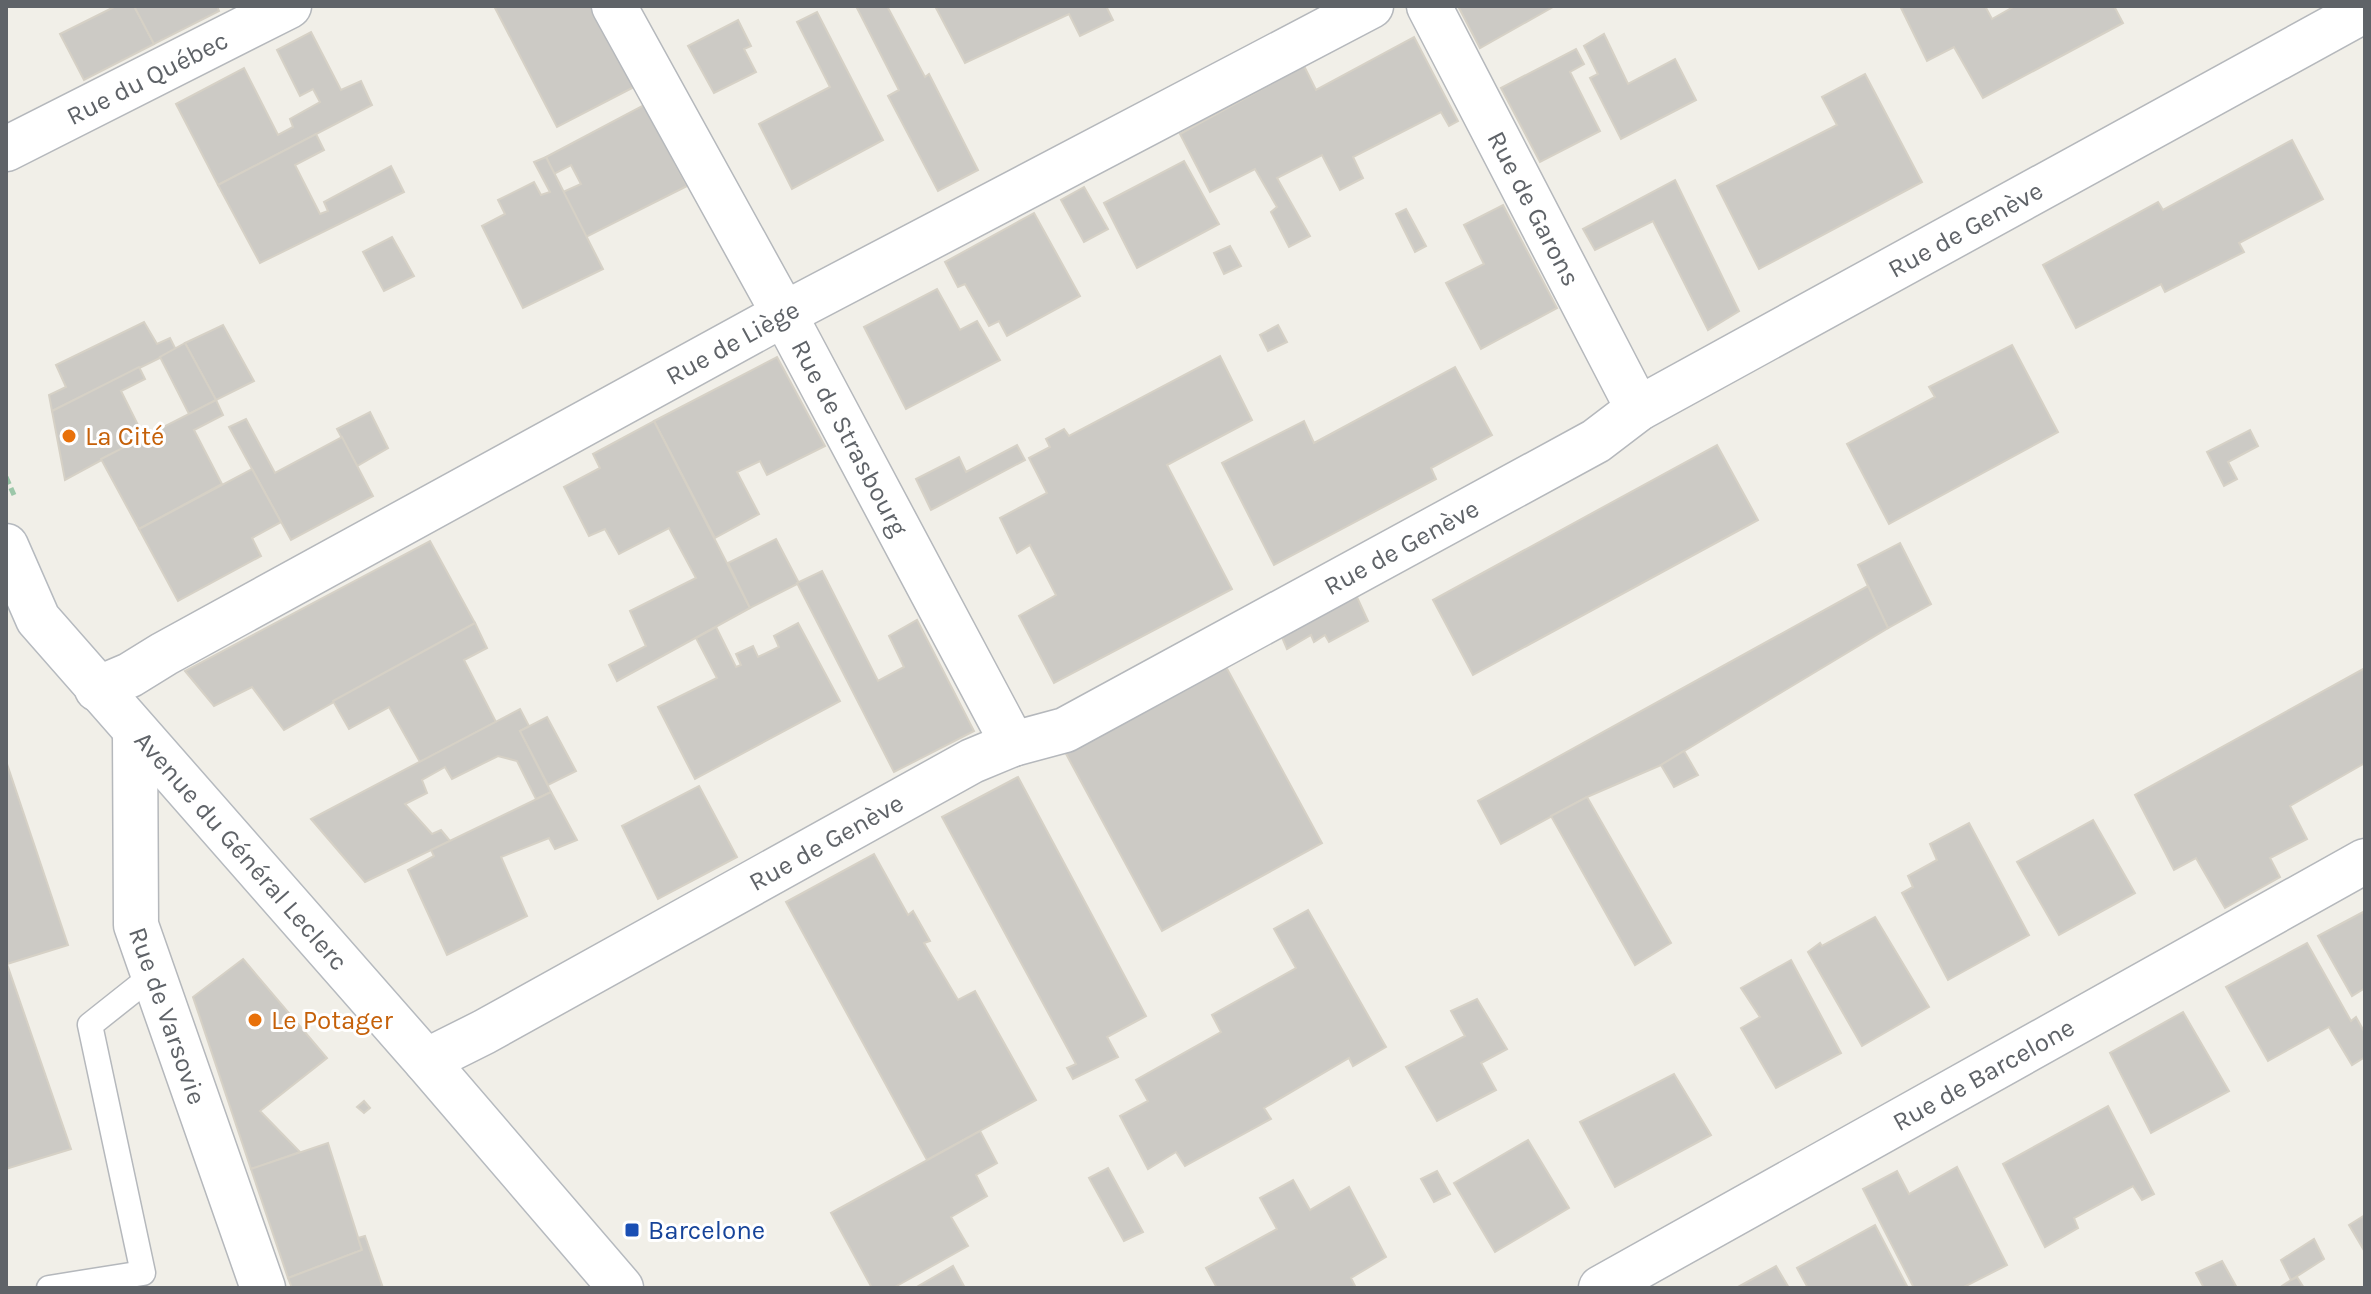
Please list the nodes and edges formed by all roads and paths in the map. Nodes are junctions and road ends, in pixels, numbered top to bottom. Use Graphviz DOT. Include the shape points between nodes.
graph roads {
  1 [pos="289,6"];
  2 [pos="614,6"];
  3 [pos="1371,6"];
  4 [pos="1429,6"];
  5 [pos="2365,10"];
  6 [pos="6,149"];
  7 [pos="784,314"];
  8 [pos="1638,409"];
  9 [pos="6,546"];
  10 [pos="22,612"];
  11 [pos="97,689"];
  12 [pos="135,731"];
  13 [pos="1013,744"];
  14 [pos="2365,861"];
  15 [pos="153,975"];
  16 [pos="426,1061"];
  17 [pos="49,1288"];
  18 [pos="263,1288"];
  19 [pos="621,1288"];
  20 [pos="1601,1288"];
  1 -- 6 [label="street, Rue du Québec"];
  2 -- 7 [label="street, Rue de Strasbourg"];
  3 -- 7 [label="street, Rue de Liège"];
  4 -- 8 [label="street, Rue de Garons"];
  5 -- 8 [label="street, Rue de Genève"];
  7 -- 11 [label="street, Rue de Liège"];
  7 -- 13 [label="street, Rue de Strasbourg"];
  8 -- 13 [label="street, Rue de Genève" via="1596,441 1065,730"];
  9 -- 10 [label="street, Avenue du Général Leclerc"];
  10 -- 11 [label="street, Avenue du Général Leclerc"];
  11 -- 12 [label="street, Avenue du Général Leclerc"];
  12 -- 15 [label="street, Rue de Varsovie" via="136,925"];
  12 -- 16 [label="street, Avenue du Général Leclerc"];
  13 -- 16 [label="street, Rue de Genève" via="972,761"];
  14 -- 20 [label="street, Rue de Barcelone"];
  15 -- 17 [label="lane" via="90,1025 143,1273"];
  15 -- 18 [label="street, Rue de Varsovie"];
  16 -- 19 [label="street, Avenue du Général Leclerc"];
}
